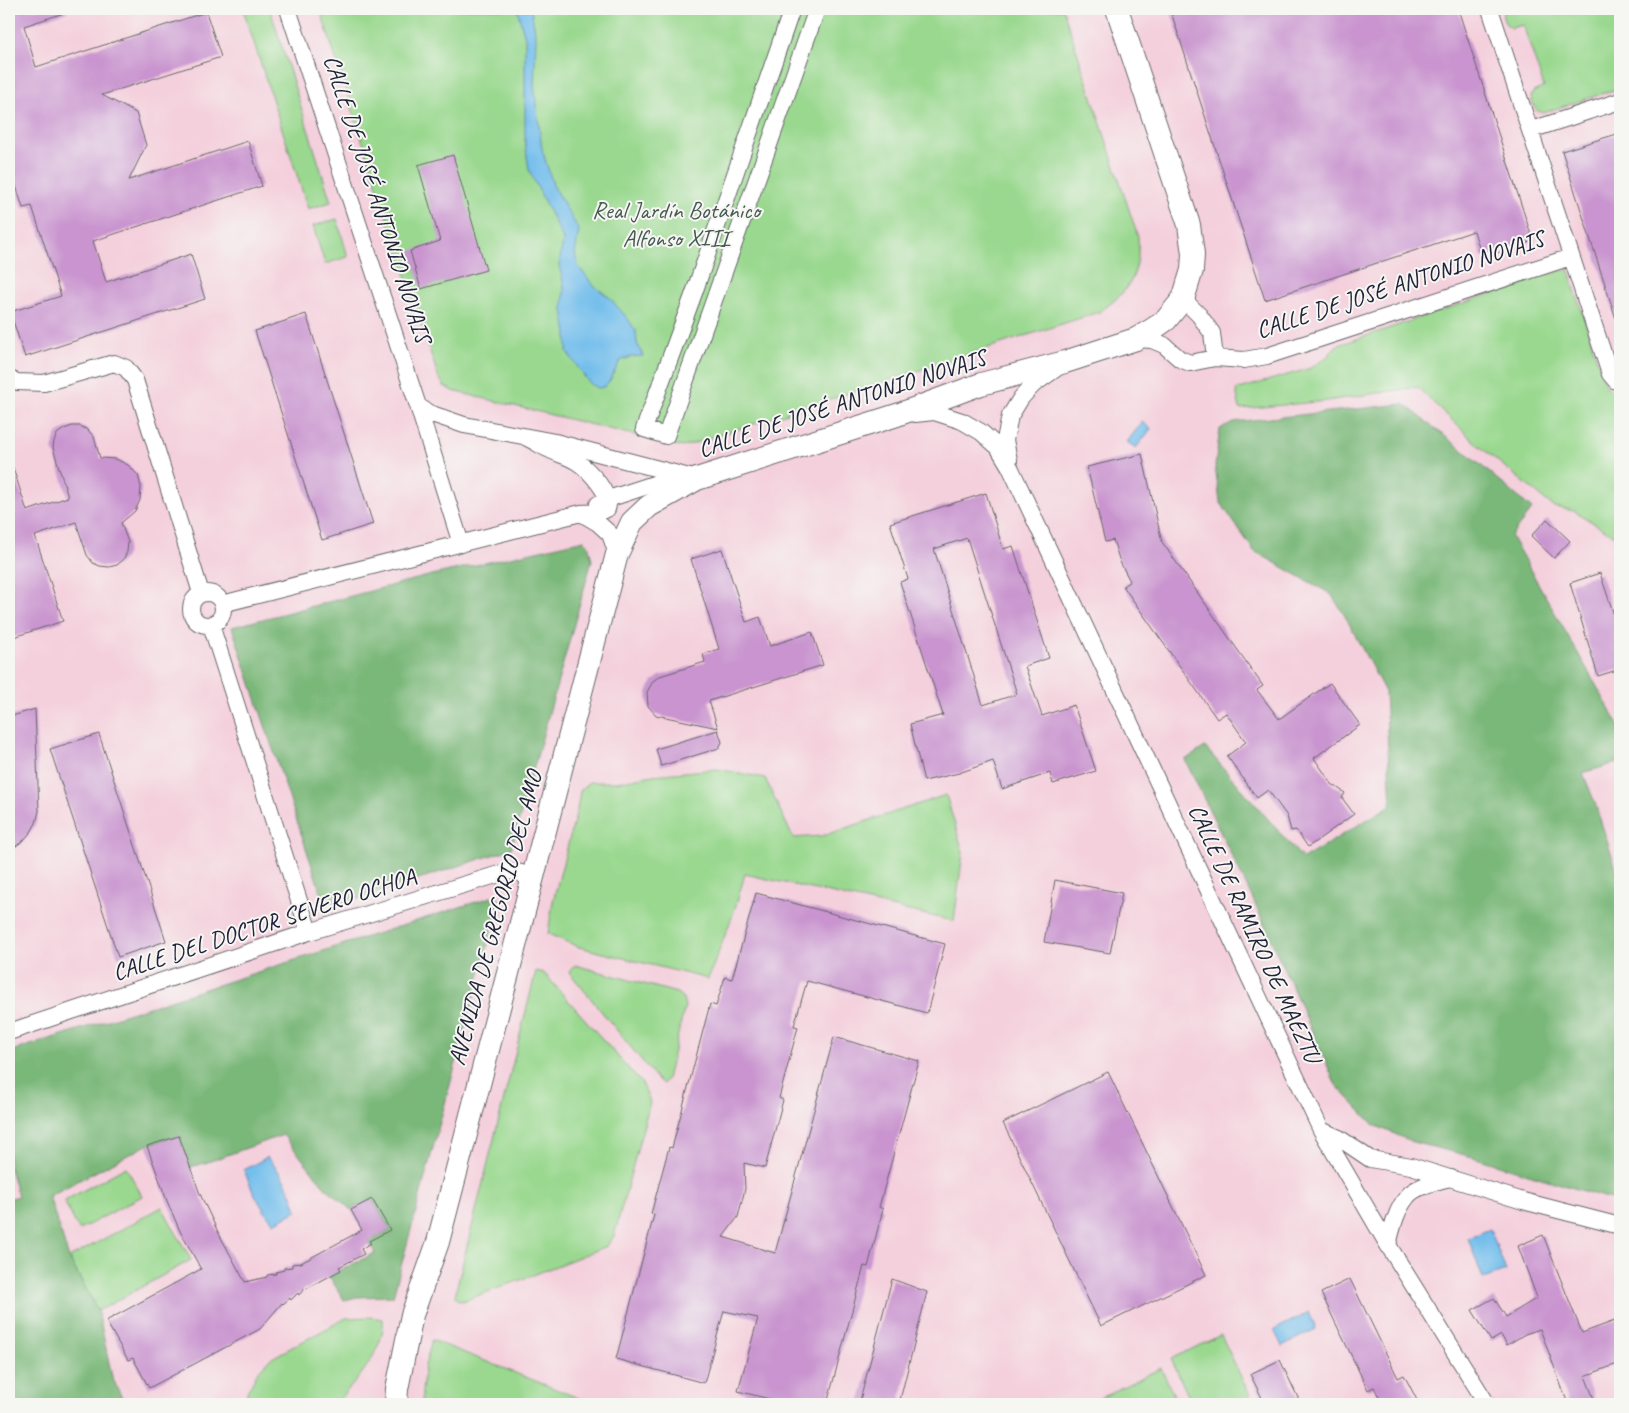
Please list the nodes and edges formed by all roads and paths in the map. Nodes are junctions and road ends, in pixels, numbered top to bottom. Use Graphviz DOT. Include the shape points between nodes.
graph roads {
  1 [pos="288,9"];
  2 [pos="792,9"];
  3 [pos="817,9"];
  4 [pos="1117,9"];
  5 [pos="1490,9"];
  6 [pos="1620,102"];
  7 [pos="1531,130"];
  8 [pos="1571,258"];
  9 [pos="1183,299"];
  10 [pos="1136,339"];
  11 [pos="1215,358"];
  12 [pos="1064,362"];
  13 [pos="9,379"];
  14 [pos="1620,382"];
  15 [pos="418,406"];
  16 [pos="897,416"];
  17 [pos="527,438"];
  18 [pos="1010,467"];
  19 [pos="689,477"];
  20 [pos="608,499"];
  21 [pos="581,513"];
  22 [pos="461,544"];
  23 [pos="617,554"];
  24 [pos="201,593"];
  25 [pos="222,604"];
  26 [pos="211,624"];
  27 [pos="532,882"];
  28 [pos="309,932"];
  29 [pos="9,1032"];
  30 [pos="1321,1130"];
  31 [pos="1451,1178"];
  32 [pos="1620,1226"];
  33 [pos="1388,1246"];
  34 [pos="396,1404"];
  35 [pos="1487,1404"];
  1 -- 15 [label="street, CALLE DE JOSÉ ANTONIO NOVAIS"];
  2 -- 3 [label="street" via="644,429 646,434 666,436"];
  4 -- 9 [label="street, CALLE DE JOSÉ ANTONIO NOVAIS" via="1189,225 1192,270"];
  5 -- 7 [label="street"];
  6 -- 7 [label="street"];
  7 -- 8 [label="street"];
  8 -- 11 [label="street, CALLE DE JOSÉ ANTONIO NOVAIS" via="1267,356 1244,360"];
  8 -- 14 [label="street" via="1610,374"];
  9 -- 10 [label="street, CALLE DE JOSÉ ANTONIO NOVAIS" via="1166,320"];
  9 -- 11 [label="street" via="1212,333"];
  10 -- 11 [label="street, CALLE DE JOSÉ ANTONIO NOVAIS" via="1164,345 1190,363"];
  10 -- 12 [label="street, CALLE DE JOSÉ ANTONIO NOVAIS"];
  12 -- 16 [label="street, CALLE DE JOSÉ ANTONIO NOVAIS" via="981,384"];
  12 -- 18 [label="street, CALLE DE RAMIRO DE MAEZTU" via="1033,385 1010,416 1005,440"];
  13 -- 24 [label="street" via="44,383 114,363 126,368 135,380"];
  15 -- 17 [label="street, CALLE DE JOSÉ ANTONIO NOVAIS" via="464,425"];
  15 -- 22 [label="street, CALLE DE JOSÉ ANTONIO NOVAIS"];
  16 -- 18 [label="street, CALLE DE RAMIRO DE MAEZTU" via="934,412 962,421 982,432 998,447"];
  16 -- 19 [label="street, CALLE DE JOSÉ ANTONIO NOVAIS"];
  17 -- 19 [label="street, CALLE DE JOSÉ ANTONIO NOVAIS" via="555,442"];
  17 -- 20 [label="street" via="576,461 594,477"];
  18 -- 30 [label="street, CALLE DE RAMIRO DE MAEZTU"];
  19 -- 20 [label="street"];
  19 -- 23 [label="street, AVENIDA DE GREGORIO DEL AMO" via="632,522"];
  20 -- 21 [label="street"];
  21 -- 22 [label="street"];
  21 -- 23 [label="street" via="610,534"];
  22 -- 25 [label="street"];
  23 -- 27 [label="street, AVENIDA DE GREGORIO DEL AMO"];
  24 -- 25 [label="street" via="216,596"];
  24 -- 26 [label="street" via="191,603 191,613 201,624"];
  25 -- 26 [label="street" via="220,619"];
  26 -- 28 [label="street"];
  27 -- 28 [label="street, CALLE DEL DOCTOR SEVERO OCHOA" via="521,873 509,871"];
  27 -- 34 [label="street, AVENIDA DE GREGORIO DEL AMO" via="438,1242 412,1315 396,1389"];
  28 -- 29 [label="street, CALLE DEL DOCTOR SEVERO OCHOA"];
  30 -- 31 [label="street" via="1370,1158"];
  30 -- 33 [label="street, CALLE DE RAMIRO DE MAEZTU"];
  31 -- 32 [label="street"];
  31 -- 33 [label="street" via="1426,1185 1408,1195 1397,1216"];
  33 -- 35 [label="street, CALLE DE RAMIRO DE MAEZTU"];
}
